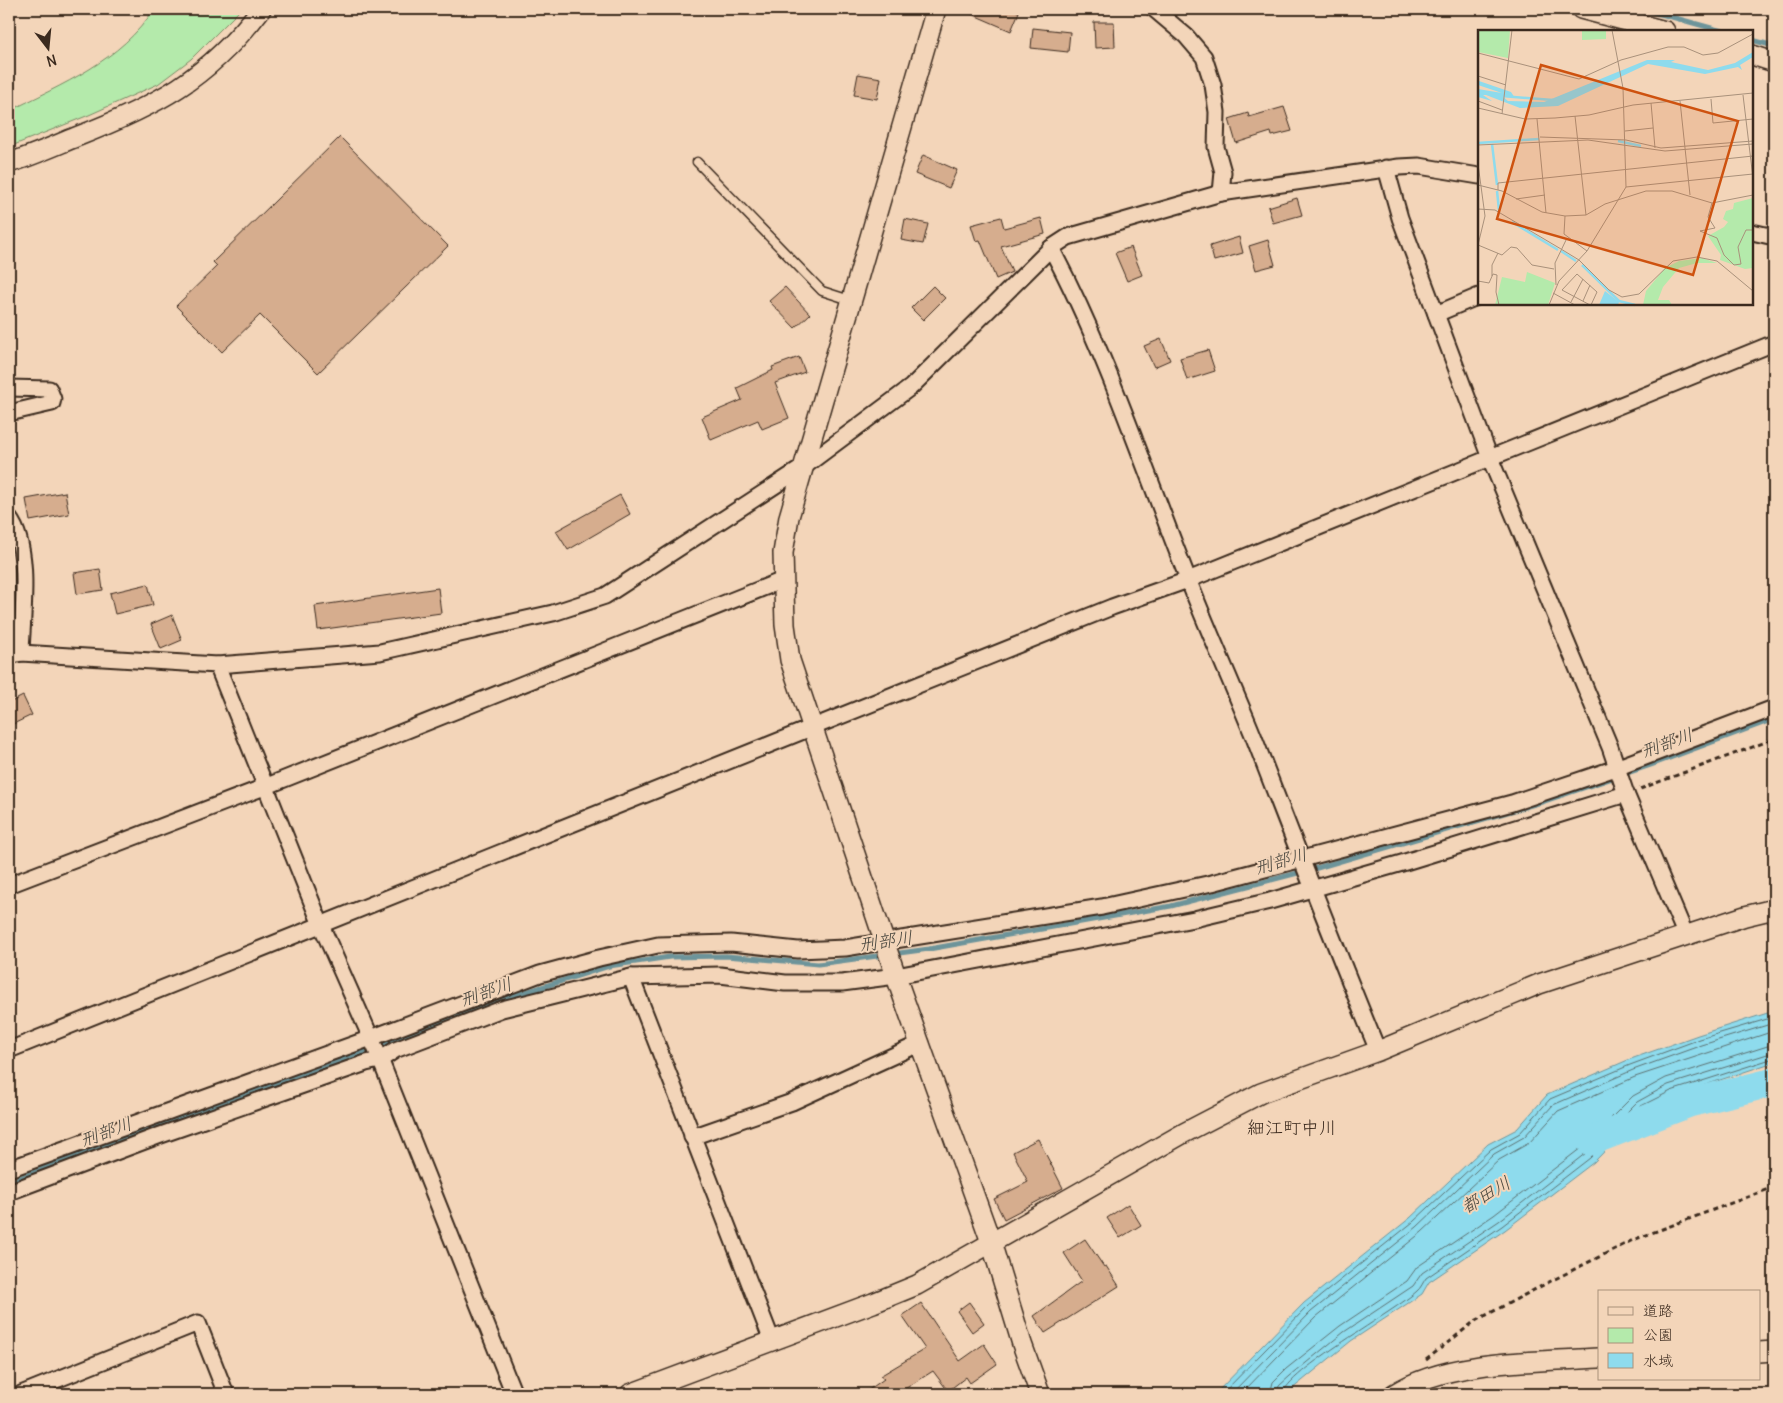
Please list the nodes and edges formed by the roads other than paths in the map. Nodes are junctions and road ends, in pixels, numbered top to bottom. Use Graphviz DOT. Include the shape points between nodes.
graph roads {
  1 [pos="261,9"];
  2 [pos="936,9"];
  3 [pos="1154,9"];
  4 [pos="1581,9"];
  5 [pos="1661,30"];
  6 [pos="1753,55"];
  7 [pos="1774,62"];
  8 [pos="697,162"];
  9 [pos="9,163"];
  10 [pos="1386,168"];
  11 [pos="1478,176"];
  12 [pos="1221,193"];
  13 [pos="1753,232"];
  14 [pos="1774,237"];
  15 [pos="1051,248"];
  16 [pos="1478,296"];
  17 [pos="850,300"];
  18 [pos="1436,314"];
  19 [pos="1774,343"];
  20 [pos="9,388"];
  21 [pos="9,413"];
  22 [pos="1490,458"];
  23 [pos="805,466"];
  24 [pos="9,518"];
  25 [pos="783,580"];
  26 [pos="1188,580"];
  27 [pos="15,655"];
  28 [pos="217,665"];
  29 [pos="1774,708"];
  30 [pos="814,728"];
  31 [pos="1616,768"];
  32 [pos="267,786"];
  33 [pos="1626,794"];
  34 [pos="1301,863"];
  35 [pos="9,885"];
  36 [pos="1311,886"];
  37 [pos="1774,909"];
  38 [pos="321,925"];
  39 [pos="1686,936"];
  40 [pos="886,944"];
  41 [pos="896,975"];
  42 [pos="631,977"];
  43 [pos="921,1043"];
  44 [pos="376,1049"];
  45 [pos="9,1050"];
  46 [pos="1378,1051"];
  47 [pos="692,1138"];
  48 [pos="9,1170"];
  49 [pos="9,1192"];
  50 [pos="991,1242"];
  51 [pos="772,1341"];
  52 [pos="1774,1351"];
  53 [pos="1760,1352"];
  54 [pos="1598,1358"];
  55 [pos="21,1394"];
  56 [pos="226,1394"];
  57 [pos="514,1394"];
  58 [pos="630,1394"];
  59 [pos="1040,1394"];
  60 [pos="1394,1394"];
  1 -- 9 [label="street" via="242,34 208,67 166,98"];
  2 -- 17 [label="street"];
  3 -- 12 [label="street" via="1186,36 1204,58 1218,112 1216,147 1222,172"];
  4 -- 5 [label="street"];
  6 -- 7 [label="street"];
  8 -- 17 [label="lane" via="822,291"];
  10 -- 11 [label="street" via="1419,166"];
  10 -- 12 [label="street"];
  10 -- 18 [label="street" via="1400,218"];
  12 -- 15 [label="street" via="1068,237"];
  13 -- 14 [label="street"];
  15 -- 23 [label="street" via="911,387"];
  15 -- 26 [label="street" via="1073,289 1103,359"];
  16 -- 18 [label="street"];
  17 -- 23 [label="street"];
  18 -- 22 [label="street"];
  19 -- 22 [label="street"];
  20 -- 21 [label="street" via="49,389 53,399 52,403"];
  22 -- 26 [label="street"];
  22 -- 31 [label="street"];
  23 -- 25 [label="street" via="789,517 783,553"];
  23 -- 28 [label="street" via="605,596 553,614 380,652"];
  24 -- 27 [label="street" via="18,534 23,578"];
  25 -- 30 [label="street" via="790,660"];
  25 -- 32 [label="street"];
  26 -- 30 [label="street" via="1112,607"];
  26 -- 34 [label="street" via="1253,735"];
  27 -- 28 [label="street"];
  28 -- 32 [label="street"];
  29 -- 31 [label="street"];
  30 -- 38 [label="street"];
  30 -- 40 [label="street"];
  31 -- 33 [label="street"];
  31 -- 34 [label="street" via="1512,803"];
  32 -- 35 [label="street"];
  32 -- 38 [label="street"];
  33 -- 36 [label="street" via="1402,863"];
  33 -- 39 [label="street"];
  34 -- 36 [label="street"];
  34 -- 40 [label="street" via="1102,907"];
  36 -- 41 [label="street" via="1270,901 1194,919"];
  36 -- 46 [label="street"];
  37 -- 39 [label="street"];
  38 -- 44 [label="street"];
  38 -- 45 [label="street"];
  39 -- 46 [label="street" via="1539,984"];
  40 -- 41 [label="street"];
  40 -- 44 [label="street" via="798,950 731,943 658,945 540,974"];
  41 -- 42 [label="street" via="842,983 785,983 720,974"];
  41 -- 43 [label="street"];
  42 -- 44 [label="street" via="502,1009 395,1050"];
  42 -- 47 [label="street"];
  43 -- 47 [label="street" via="792,1102"];
  43 -- 50 [label="street"];
  44 -- 48 [label="street"];
  44 -- 49 [label="street" via="366,1062"];
  44 -- 57 [label="street"];
  46 -- 50 [label="street" via="1261,1094 1184,1133"];
  47 -- 51 [label="street"];
  50 -- 51 [label="street" via="917,1285"];
  50 -- 59 [label="street"];
  51 -- 58 [label="street"];
  52 -- 53 [label="street"];
  54 -- 60 [label="street" via="1462,1369 1433,1376"];
  55 -- 56 [label="street" via="198,1323"];
}
